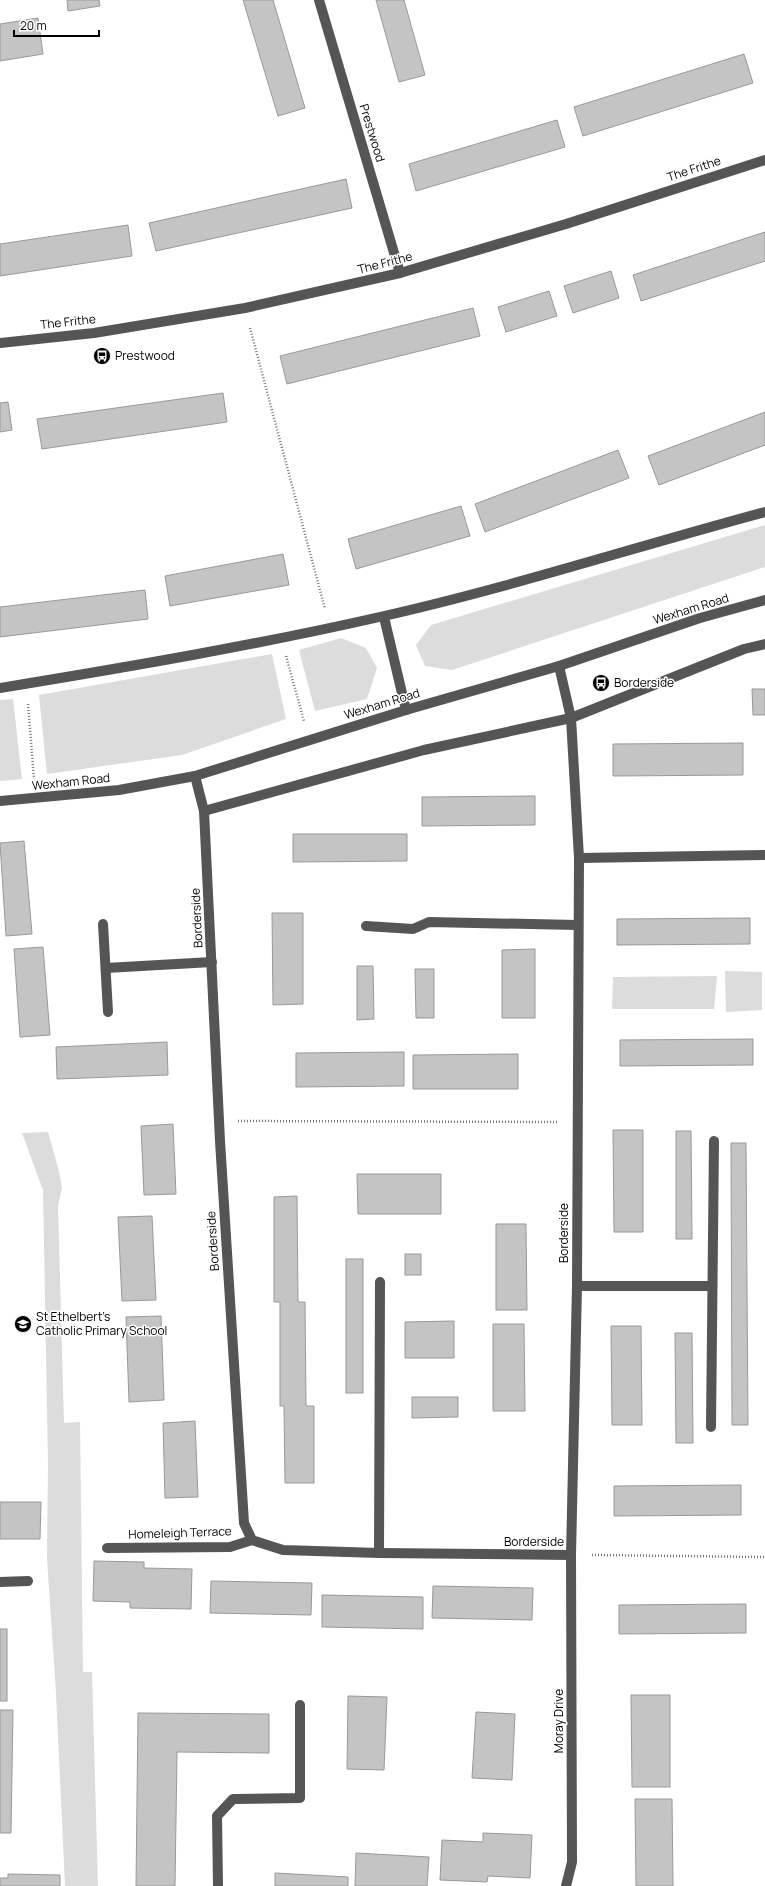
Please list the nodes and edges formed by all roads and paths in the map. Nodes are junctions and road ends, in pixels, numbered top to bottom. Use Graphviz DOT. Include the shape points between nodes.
graph roads {
  1 [pos="319,0"];
  2 [pos="765,160"];
  3 [pos="400,273"];
  4 [pos="245,308"];
  5 [pos="0,343"];
  6 [pos="765,512"];
  7 [pos="765,600"];
  8 [pos="384,617"];
  9 [pos="330,628"];
  10 [pos="281,639"];
  11 [pos="765,644"];
  12 [pos="559,666"];
  13 [pos="27,684"];
  14 [pos="0,688"];
  15 [pos="406,710"];
  16 [pos="571,718"];
  17 [pos="310,740"];
  18 [pos="195,776"];
  19 [pos="35,799"];
  20 [pos="0,801"];
  21 [pos="204,811"];
  22 [pos="765,855"];
  23 [pos="579,858"];
  24 [pos="103,924"];
  25 [pos="577,925"];
  26 [pos="366,926"];
  27 [pos="212,962"];
  28 [pos="106,968"];
  29 [pos="108,1012"];
  30 [pos="220,1121"];
  31 [pos="578,1122"];
  32 [pos="714,1141"];
  33 [pos="380,1282"];
  34 [pos="577,1286"];
  35 [pos="712,1286"];
  36 [pos="711,1427"];
  37 [pos="252,1540"];
  38 [pos="107,1548"];
  39 [pos="379,1553"];
  40 [pos="571,1555"];
  41 [pos="765,1557"];
  42 [pos="28,1581"];
  43 [pos="0,1582"];
  44 [pos="300,1705"];
  45 [pos="218,1886"];
  46 [pos="566,1886"];
  1 -- 3 [label="street, Prestwood"];
  2 -- 3 [label="street, The Frithe" via="566,224"];
  3 -- 4 [label="street, The Frithe"];
  4 -- 5 [label="street, The Frithe" via="94,333"];
  4 -- 9 [label="path"];
  6 -- 8 [label="street"];
  7 -- 12 [label="street, Wexham Road" via="700,618"];
  8 -- 9 [label="street"];
  8 -- 15 [label="street"];
  9 -- 10 [label="street"];
  10 -- 13 [label="street"];
  10 -- 17 [label="path"];
  11 -- 16 [label="street" via="744,649"];
  12 -- 15 [label="street, Wexham Road"];
  12 -- 16 [label="street, Borderside"];
  13 -- 14 [label="street"];
  13 -- 19 [label="path"];
  15 -- 17 [label="street, Wexham Road"];
  16 -- 21 [label="street" via="424,750"];
  16 -- 23 [label="street, Borderside"];
  17 -- 18 [label="street, Wexham Road"];
  18 -- 19 [label="street, Wexham Road" via="119,790"];
  18 -- 21 [label="street, Borderside"];
  19 -- 20 [label="street, Wexham Road"];
  21 -- 27 [label="street, Borderside"];
  22 -- 23 [label="street"];
  23 -- 25 [label="street, Borderside"];
  24 -- 28 [label="street"];
  25 -- 26 [label="street" via="429,922 413,929"];
  25 -- 31 [label="street, Borderside"];
  27 -- 28 [label="street"];
  27 -- 30 [label="street, Borderside"];
  28 -- 29 [label="street"];
  30 -- 31 [label="path"];
  30 -- 37 [label="street, Borderside" via="244,1523"];
  31 -- 34 [label="street, Borderside"];
  32 -- 35 [label="street"];
  33 -- 39 [label="street"];
  34 -- 35 [label="street"];
  34 -- 40 [label="street, Borderside"];
  35 -- 36 [label="street"];
  37 -- 38 [label="street, Homeleigh Terrace" via="230,1547"];
  37 -- 39 [label="street, Borderside" via="283,1550"];
  39 -- 40 [label="street, Borderside"];
  40 -- 41 [label="path"];
  40 -- 46 [label="street, Moray Drive" via="572,1862"];
  42 -- 43 [label="street"];
  44 -- 45 [label="street" via="300,1798 233,1798 217,1816"];
}
